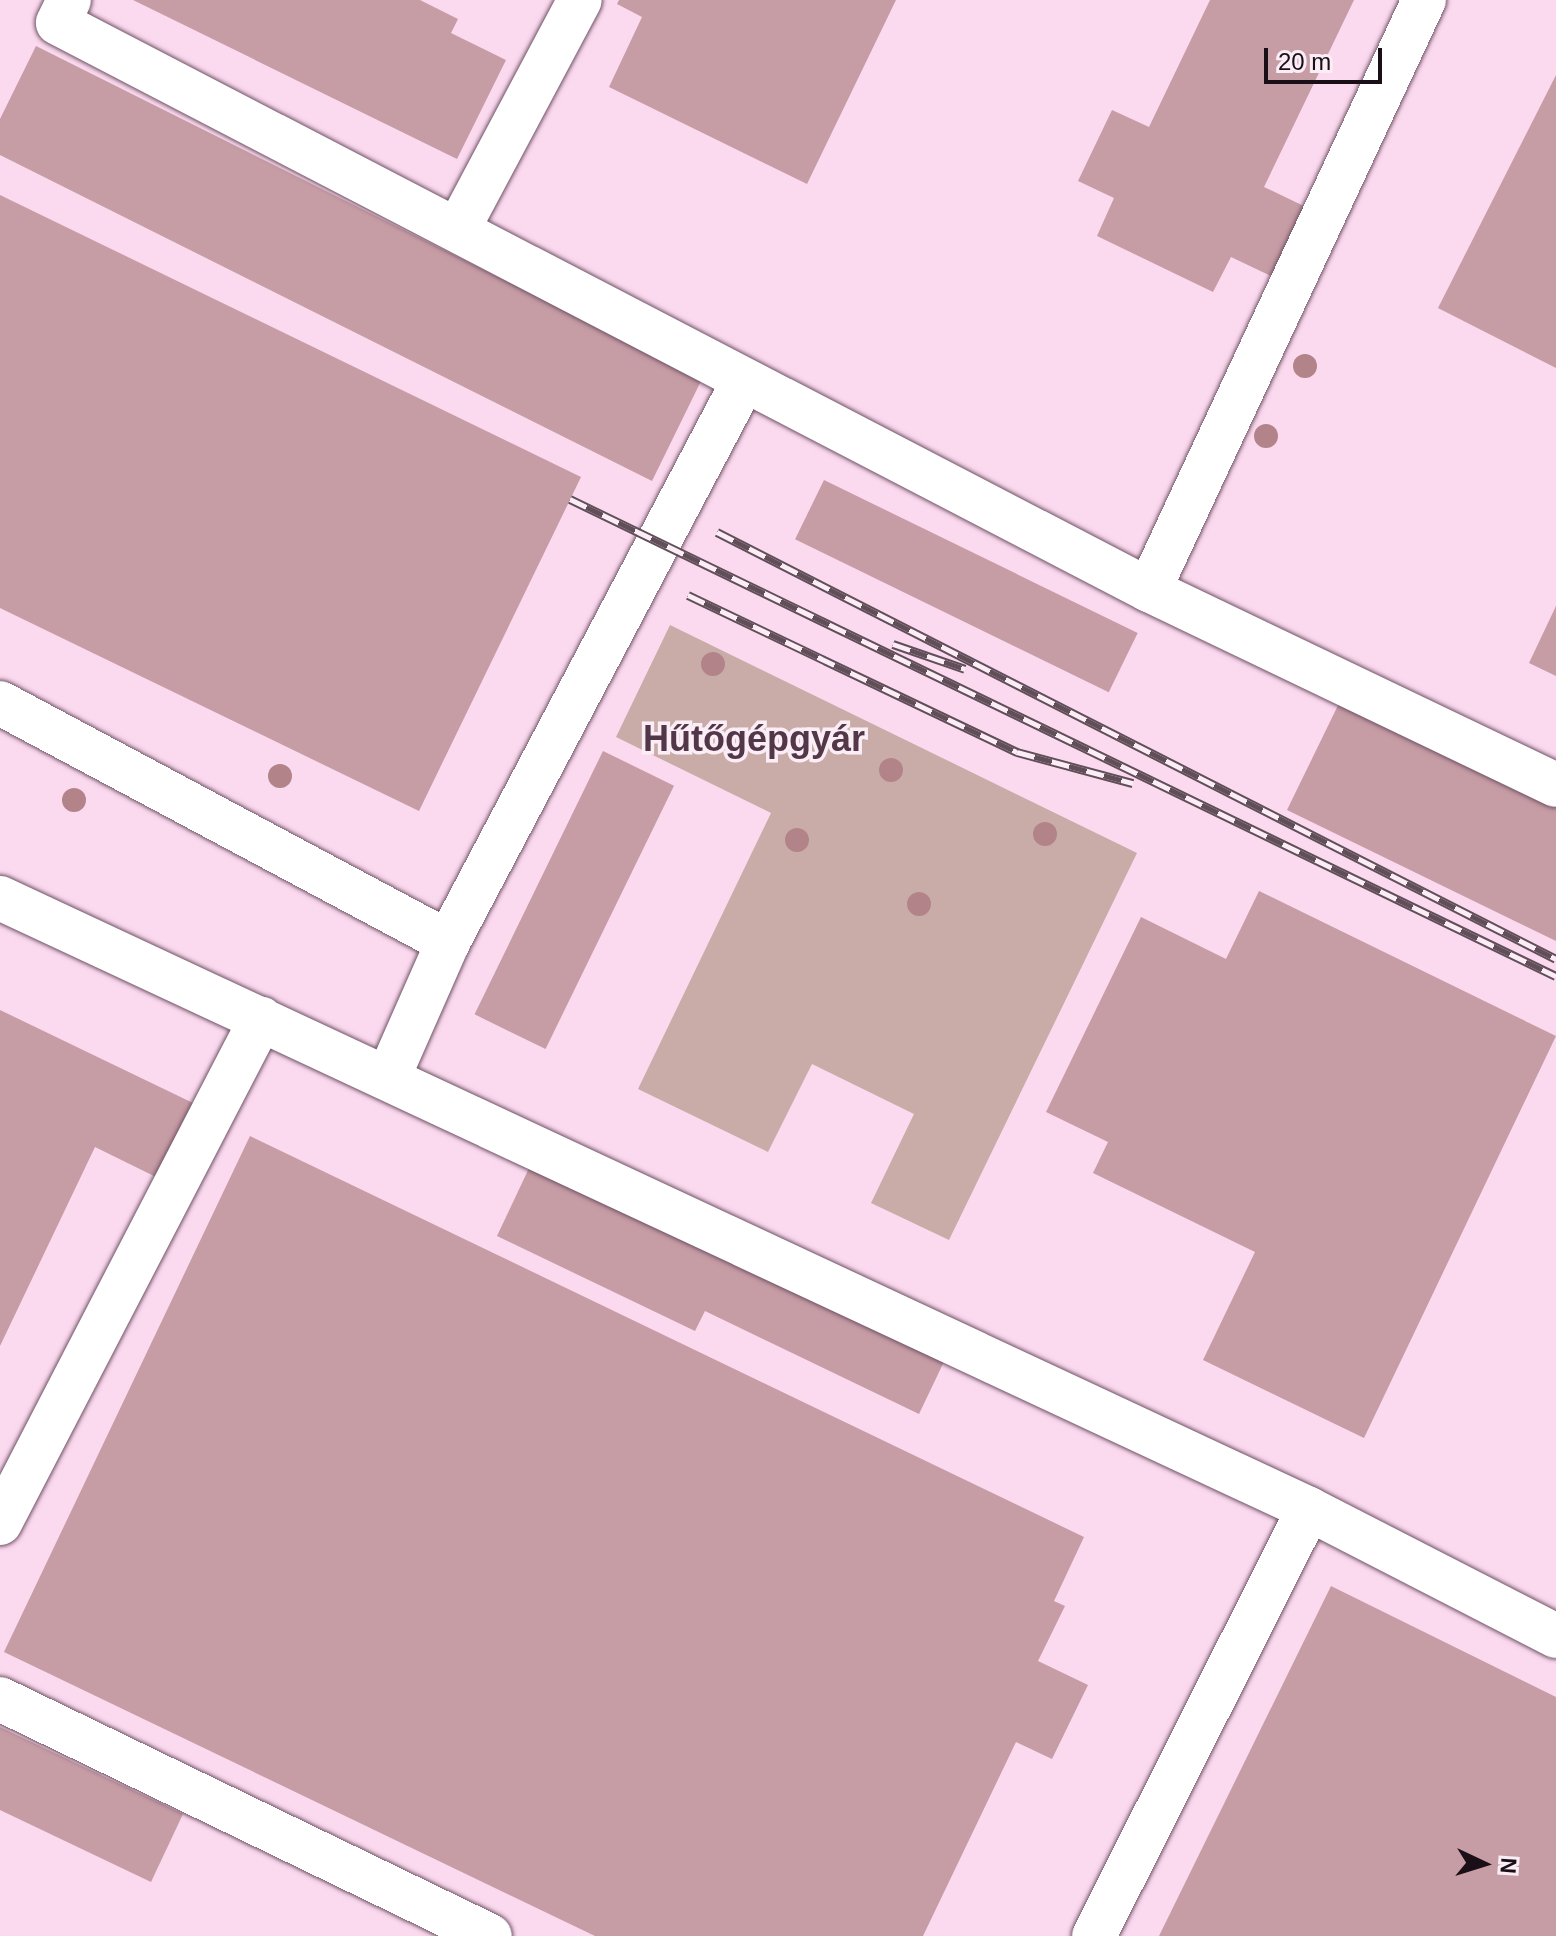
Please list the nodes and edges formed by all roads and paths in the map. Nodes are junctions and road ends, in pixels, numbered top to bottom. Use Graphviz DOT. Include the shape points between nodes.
graph roads {
  1 [pos="69,0"];
  2 [pos="580,0"];
  3 [pos="1424,0"];
  4 [pos="458,229"];
  5 [pos="743,382"];
  6 [pos="1149,590"];
  7 [pos="0,703"];
  8 [pos="1556,785"];
  9 [pos="0,898"];
  10 [pos="448,942"];
  11 [pos="261,1019"];
  12 [pos="388,1078"];
  13 [pos="1309,1509"];
  14 [pos="0,1523"];
  15 [pos="1556,1636"];
  16 [pos="0,1699"];
  17 [pos="490,1936"];
  18 [pos="1094,1936"];
  1 -- 4 [label="lane" via="58,23"];
  2 -- 4 [label="lane"];
  3 -- 6 [label="lane"];
  4 -- 5 [label="lane"];
  5 -- 6 [label="lane"];
  5 -- 10 [label="lane"];
  6 -- 8 [label="lane"];
  7 -- 10 [label="lane"];
  9 -- 11 [label="lane"];
  10 -- 12 [label="lane"];
  11 -- 12 [label="lane"];
  11 -- 14 [label="lane"];
  12 -- 13 [label="lane"];
  13 -- 15 [label="lane"];
  13 -- 18 [label="lane"];
  16 -- 17 [label="lane"];
}
